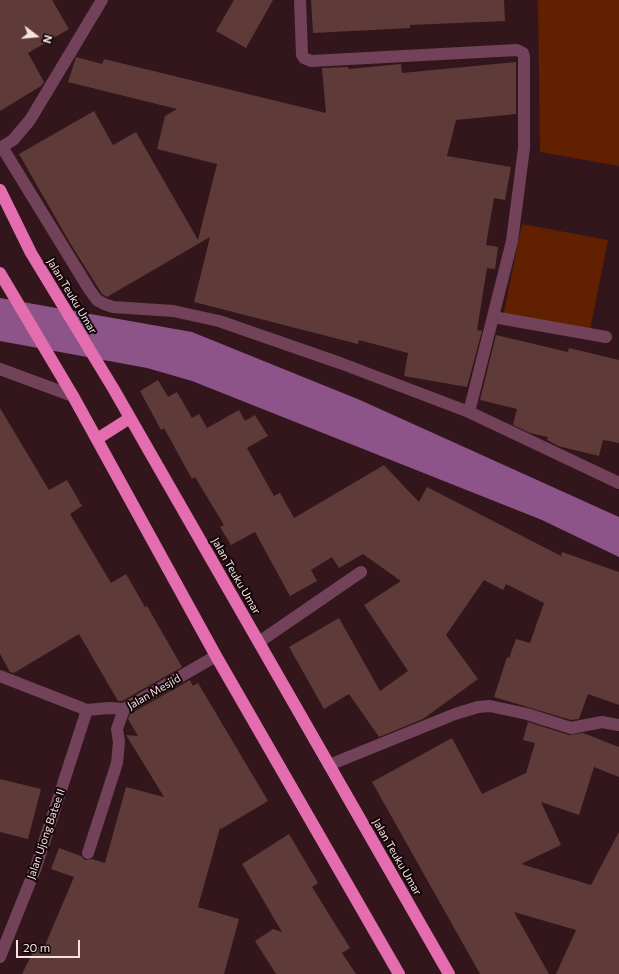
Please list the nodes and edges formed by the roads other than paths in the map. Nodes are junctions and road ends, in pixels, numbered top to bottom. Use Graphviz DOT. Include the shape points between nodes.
graph roads {
  1 [pos="102,0"];
  2 [pos="300,0"];
  3 [pos="1,148"];
  4 [pos="0,190"];
  5 [pos="0,273"];
  6 [pos="493,317"];
  7 [pos="606,337"];
  8 [pos="0,370"];
  9 [pos="73,396"];
  10 [pos="469,412"];
  11 [pos="130,418"];
  12 [pos="97,439"];
  13 [pos="619,482"];
  14 [pos="361,572"];
  15 [pos="259,642"];
  16 [pos="216,656"];
  17 [pos="0,676"];
  18 [pos="124,709"];
  19 [pos="87,710"];
  20 [pos="619,725"];
  21 [pos="329,765"];
  22 [pos="88,853"];
  23 [pos="0,957"];
  24 [pos="399,974"];
  25 [pos="449,974"];
  1 -- 3 [label="street" via="30,120 19,134"];
  2 -- 6 [label="street" via="302,55 311,61 517,50 523,53 524,148 511,247"];
  3 -- 10 [label="street" via="89,290 104,304 113,307 173,311 219,321"];
  4 -- 11 [label="highway, Jalan Teuku Umar" via="31,253"];
  5 -- 9 [label="highway"];
  6 -- 7 [label="street"];
  6 -- 10 [label="street"];
  8 -- 9 [label="street"];
  9 -- 12 [label="highway"];
  10 -- 13 [label="street"];
  11 -- 12 [label="highway"];
  11 -- 15 [label="highway, Jalan Teuku Umar"];
  12 -- 16 [label="highway"];
  14 -- 15 [label="street"];
  15 -- 21 [label="highway, Jalan Teuku Umar"];
  16 -- 18 [label="street, Jalan Mesjid"];
  16 -- 24 [label="highway"];
  17 -- 19 [label="street"];
  18 -- 19 [label="street, Jalan Mesjid"];
  18 -- 22 [label="street" via="117,729 117,763"];
  19 -- 23 [label="street, Jalan Ujong Batee II" via="39,860"];
  20 -- 21 [label="street" via="602,722 571,728 527,714 490,706 478,707"];
  21 -- 25 [label="highway, Jalan Teuku Umar"];
}
